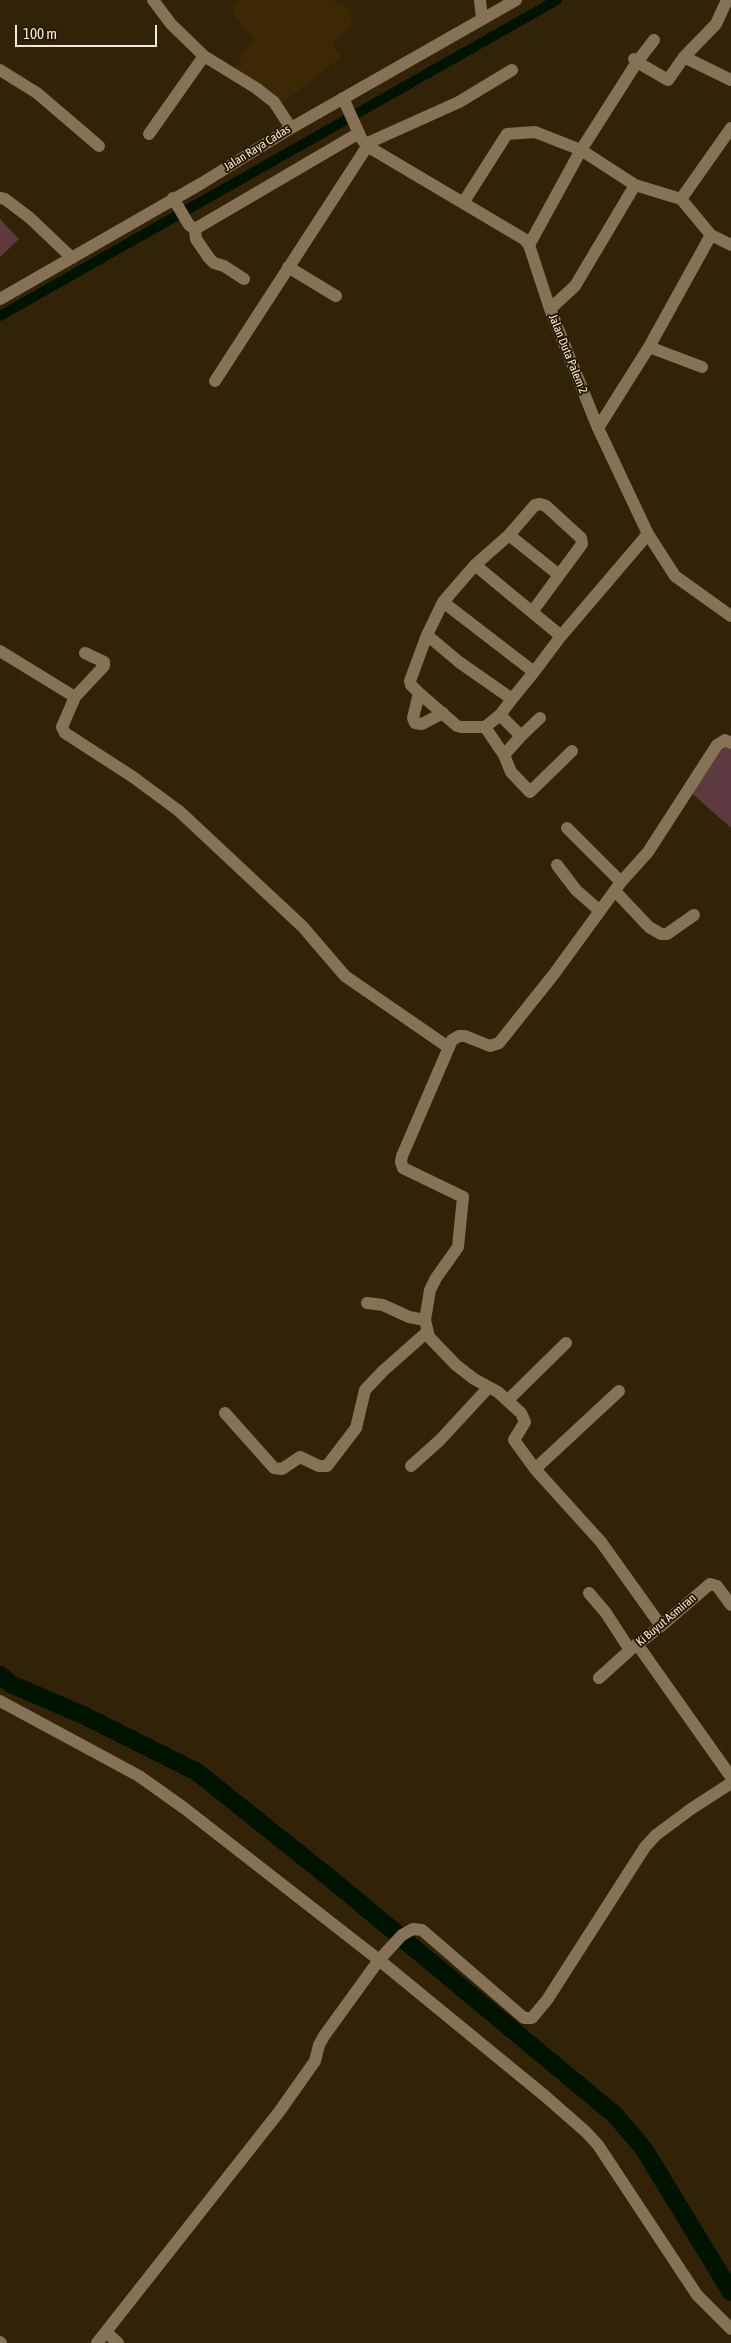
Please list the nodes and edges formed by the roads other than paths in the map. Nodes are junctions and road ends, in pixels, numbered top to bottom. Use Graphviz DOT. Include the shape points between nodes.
graph roads {
  1 [pos="154,0"];
  2 [pos="480,0"];
  3 [pos="516,0"];
  4 [pos="727,0"];
  5 [pos="482,19"];
  6 [pos="654,40"];
  7 [pos="204,56"];
  8 [pos="684,57"];
  9 [pos="636,60"];
  10 [pos="0,70"];
  11 [pos="512,70"];
  12 [pos="731,80"];
  13 [pos="344,101"];
  14 [pos="291,128"];
  15 [pos="731,128"];
  16 [pos="149,134"];
  17 [pos="361,136"];
  18 [pos="99,146"];
  19 [pos="581,150"];
  20 [pos="635,186"];
  21 [pos="0,198"];
  22 [pos="681,199"];
  23 [pos="175,201"];
  24 [pos="463,203"];
  25 [pos="192,227"];
  26 [pos="711,235"];
  27 [pos="529,245"];
  28 [pos="731,245"];
  29 [pos="72,258"];
  30 [pos="288,267"];
  31 [pos="244,279"];
  32 [pos="336,296"];
  33 [pos="0,298"];
  34 [pos="550,309"];
  35 [pos="649,346"];
  36 [pos="702,367"];
  37 [pos="215,381"];
  38 [pos="598,428"];
  39 [pos="648,534"];
  40 [pos="509,535"];
  41 [pos="475,565"];
  42 [pos="559,576"];
  43 [pos="443,602"];
  44 [pos="532,612"];
  45 [pos="731,616"];
  46 [pos="427,635"];
  47 [pos="561,636"];
  48 [pos="0,651"];
  49 [pos="85,653"];
  50 [pos="534,672"];
  51 [pos="419,693"];
  52 [pos="76,697"];
  53 [pos="512,699"];
  54 [pos="442,713"];
  55 [pos="500,714"];
  56 [pos="540,718"];
  57 [pos="485,727"];
  58 [pos="521,736"];
  59 [pos="731,743"];
  60 [pos="572,751"];
  61 [pos="504,755"];
  62 [pos="567,828"];
  63 [pos="557,865"];
  64 [pos="618,887"];
  65 [pos="600,910"];
  66 [pos="694,914"];
  67 [pos="448,1047"];
  68 [pos="367,1303"];
  69 [pos="426,1326"];
  70 [pos="566,1343"];
  71 [pos="489,1387"];
  72 [pos="619,1391"];
  73 [pos="508,1400"];
  74 [pos="225,1413"];
  75 [pos="411,1466"];
  76 [pos="535,1469"];
  77 [pos="589,1593"];
  78 [pos="731,1605"];
  79 [pos="662,1626"];
  80 [pos="634,1647"];
  81 [pos="599,1678"];
  82 [pos="0,1701"];
  83 [pos="731,1778"];
  84 [pos="731,1783"];
  85 [pos="382,1957"];
  86 [pos="731,2329"];
  87 [pos="107,2333"];
  88 [pos="97,2343"];
  89 [pos="118,2343"];
  1 -- 7 [label="street" via="171,24"];
  2 -- 5 [label="street"];
  3 -- 5 [label="street, Jalan Raya Cadas"];
  4 -- 8 [label="street" via="716,24"];
  5 -- 13 [label="street, Jalan Raya Cadas"];
  6 -- 9 [label="street"];
  7 -- 14 [label="street" via="267,96"];
  7 -- 16 [label="street"];
  8 -- 9 [label="street" via="668,80"];
  8 -- 12 [label="street"];
  9 -- 19 [label="street"];
  10 -- 18 [label="street" via="37,93"];
  11 -- 17 [label="street" via="459,102 378,136"];
  13 -- 14 [label="street, Jalan Raya Cadas"];
  13 -- 17 [label="street"];
  14 -- 23 [label="street, Jalan Raya Cadas"];
  15 -- 22 [label="street"];
  17 -- 24 [label="street"];
  17 -- 25 [label="street"];
  17 -- 30 [label="street"];
  19 -- 20 [label="street"];
  19 -- 24 [label="street" via="535,132 507,134"];
  19 -- 27 [label="street"];
  20 -- 22 [label="street"];
  20 -- 34 [label="street" via="575,286"];
  21 -- 29 [label="street" via="30,218"];
  22 -- 26 [label="street"];
  23 -- 25 [label="street"];
  23 -- 29 [label="street, Jalan Raya Cadas"];
  24 -- 27 [label="street"];
  25 -- 31 [label="street" via="196,239 214,263"];
  26 -- 28 [label="street"];
  26 -- 35 [label="street"];
  27 -- 34 [label="street, Jalan Duta Palem 2"];
  29 -- 33 [label="street, Jalan Raya Cadas"];
  30 -- 32 [label="street"];
  30 -- 37 [label="street"];
  34 -- 38 [label="street, Jalan Duta Palem 2"];
  35 -- 36 [label="street"];
  35 -- 38 [label="street"];
  38 -- 39 [label="street, Jalan Duta Palem 2"];
  39 -- 45 [label="street, Jalan Duta Palem 2" via="675,576"];
  39 -- 47 [label="street"];
  40 -- 41 [label="street"];
  40 -- 42 [label="street"];
  40 -- 42 [label="street" via="535,505 546,506 582,539 580,548"];
  41 -- 43 [label="street"];
  41 -- 44 [label="street"];
  42 -- 44 [label="street"];
  43 -- 46 [label="street"];
  43 -- 50 [label="street"];
  44 -- 47 [label="street"];
  46 -- 51 [label="street" via="410,681"];
  46 -- 53 [label="street"];
  47 -- 50 [label="street"];
  48 -- 52 [label="street"];
  49 -- 52 [label="street" via="104,662 104,666"];
  50 -- 53 [label="street"];
  51 -- 54 [label="street"];
  51 -- 54 [label="street" via="413,718 415,723 422,724"];
  52 -- 67 [label="street" via="62,727 65,733 179,811 303,927 345,976"];
  53 -- 55 [label="street"];
  54 -- 57 [label="street" via="457,726"];
  55 -- 57 [label="street"];
  55 -- 58 [label="street"];
  56 -- 58 [label="street"];
  57 -- 61 [label="street"];
  58 -- 61 [label="street"];
  59 -- 64 [label="street" via="725,740 717,745 648,852"];
  60 -- 61 [label="street" via="530,792 511,772"];
  62 -- 64 [label="street"];
  63 -- 65 [label="street" via="576,890"];
  64 -- 65 [label="street"];
  64 -- 66 [label="street" via="649,927 661,934 667,934"];
  65 -- 67 [label="street" via="499,1043 490,1046 459,1036"];
  67 -- 69 [label="street" via="401,1162 403,1168 419,1178 463,1197 458,1247 432,1285"];
  68 -- 69 [label="street" via="383,1305"];
  69 -- 71 [label="street" via="430,1340 456,1365"];
  69 -- 74 [label="street" via="365,1390 356,1428 327,1466 319,1466 300,1457 282,1470 274,1468"];
  70 -- 73 [label="street"];
  71 -- 73 [label="street"];
  71 -- 75 [label="street"];
  72 -- 76 [label="street"];
  73 -- 76 [label="street" via="524,1417 524,1426 514,1440"];
  76 -- 79 [label="street" via="600,1542"];
  77 -- 80 [label="street, Ki Buyut Asmiran"];
  78 -- 79 [label="street, Ki Buyut Asmiran" via="717,1586 710,1584"];
  79 -- 80 [label="street, Ki Buyut Asmiran"];
  80 -- 81 [label="street"];
  80 -- 83 [label="street"];
  82 -- 85 [label="street" via="139,1776"];
  84 -- 85 [label="street" via="656,1835 645,1847 547,2000 532,2018 524,2018 422,1930 413,1929 402,1935"];
  85 -- 86 [label="street" via="586,2132 598,2145 697,2295"];
  85 -- 87 [label="street" via="324,2036 315,2061 279,2112"];
  87 -- 88 [label="street"];
  87 -- 89 [label="street"];
}
